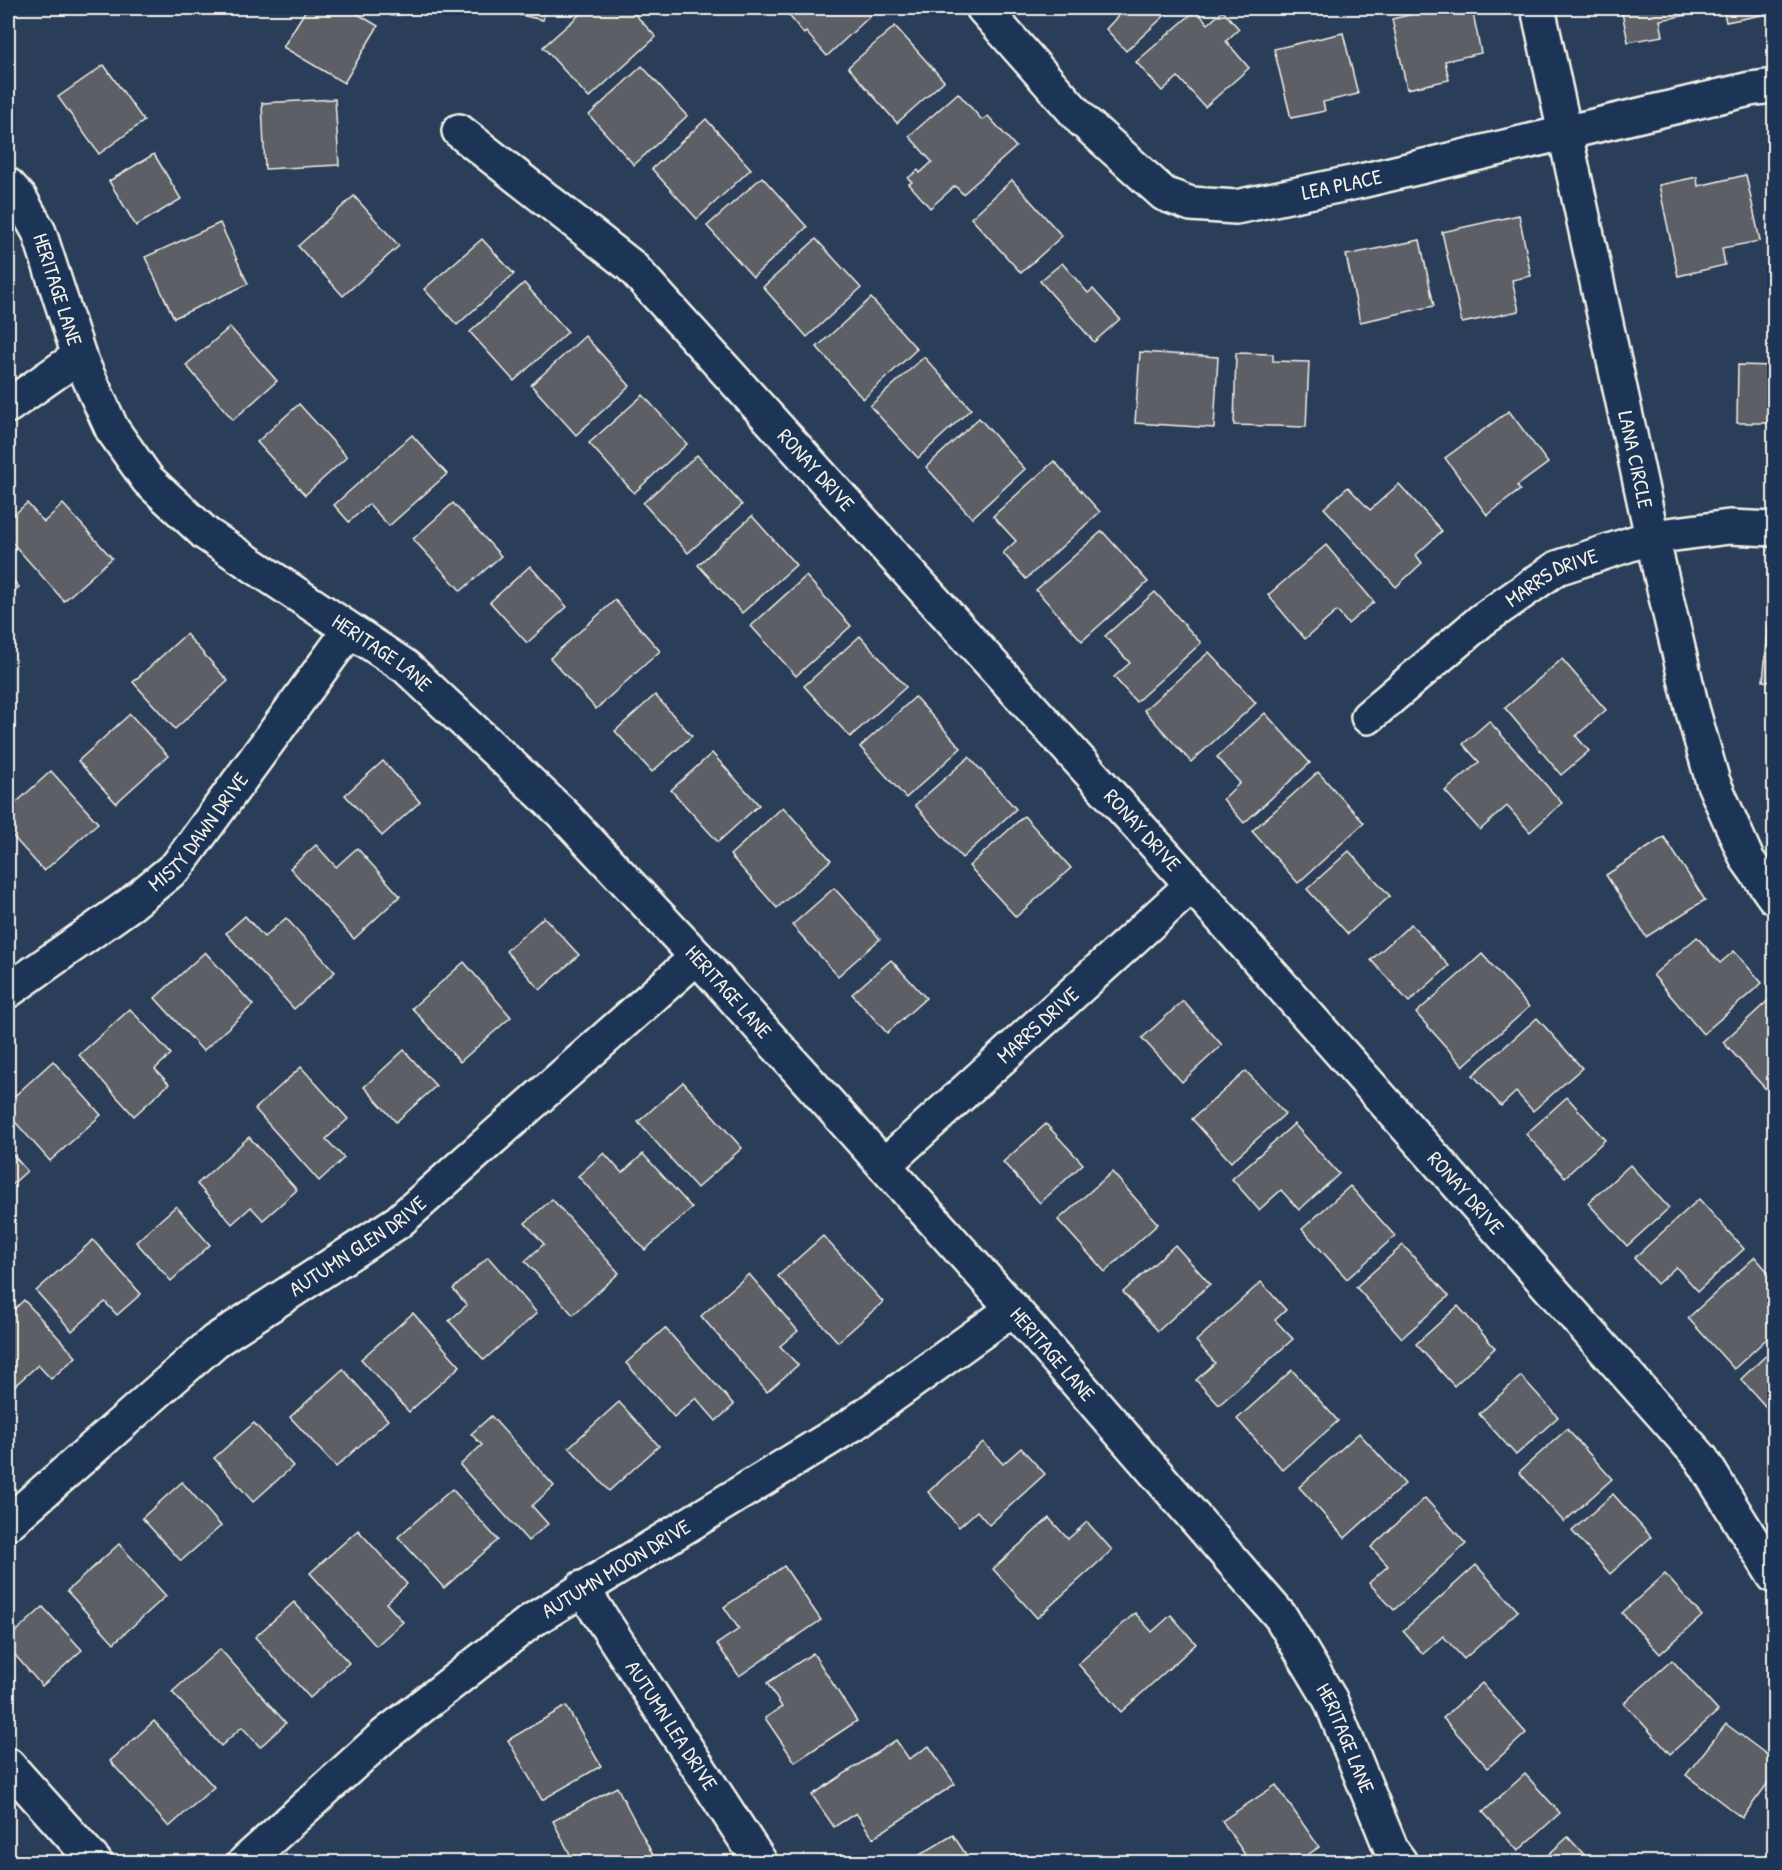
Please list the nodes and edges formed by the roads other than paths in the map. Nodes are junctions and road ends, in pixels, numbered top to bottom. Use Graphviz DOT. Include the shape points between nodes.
graph roads {
  1 [pos="983,8"];
  2 [pos="1538,8"];
  3 [pos="1774,86"];
  4 [pos="459,131"];
  5 [pos="1566,133"];
  6 [pos="8,184"];
  7 [pos="79,356"];
  8 [pos="8,406"];
  9 [pos="1774,529"];
  10 [pos="1652,537"];
  11 [pos="349,631"];
  12 [pos="1368,717"];
  13 [pos="1192,885"];
  14 [pos="1774,897"];
  15 [pos="697,957"];
  16 [pos="8,991"];
  17 [pos="884,1165"];
  18 [pos="1013,1309"];
  19 [pos="8,1523"];
  20 [pos="1774,1576"];
  21 [pos="582,1588"];
  22 [pos="8,1765"];
  23 [pos="95,1863"];
  24 [pos="245,1863"];
  25 [pos="760,1863"];
  26 [pos="1400,1863"];
  1 -- 5 [label="street, LEA PLACE" via="1082,120 1164,194 1191,204 1236,207"];
  2 -- 5 [label="street, LANA CIRCLE"];
  3 -- 5 [label="street, LEA PLACE"];
  4 -- 13 [label="street, RONAY DRIVE" via="631,266"];
  5 -- 10 [label="street, LANA CIRCLE"];
  6 -- 7 [label="street, HERITAGE LANE" via="39,232"];
  7 -- 8 [label="street"];
  7 -- 11 [label="street, HERITAGE LANE" via="112,429 148,480 206,534"];
  9 -- 10 [label="street, MARRS DRIVE" via="1729,527"];
  10 -- 12 [label="street, MARRS DRIVE" via="1557,568 1482,620"];
  10 -- 14 [label="street, LANA CIRCLE" via="1713,782 1747,859"];
  11 -- 15 [label="street, HERITAGE LANE" via="406,667 545,797"];
  11 -- 16 [label="street, MISTY DAWN DRIVE" via="177,866 131,904"];
  13 -- 17 [label="street, MARRS DRIVE"];
  13 -- 20 [label="street, RONAY DRIVE" via="1701,1458"];
  15 -- 17 [label="street, HERITAGE LANE"];
  15 -- 19 [label="street, AUTUMN GLEN DRIVE" via="398,1222 215,1341"];
  17 -- 18 [label="street, HERITAGE LANE"];
  18 -- 21 [label="street, AUTUMN MOON DRIVE" via="852,1424"];
  18 -- 26 [label="street, HERITAGE LANE" via="1281,1617 1330,1699"];
  21 -- 24 [label="street, AUTUMN MOON DRIVE" via="531,1621 385,1735"];
  21 -- 25 [label="street, AUTUMN LEA DRIVE"];
  22 -- 23 [label="street"];
}
